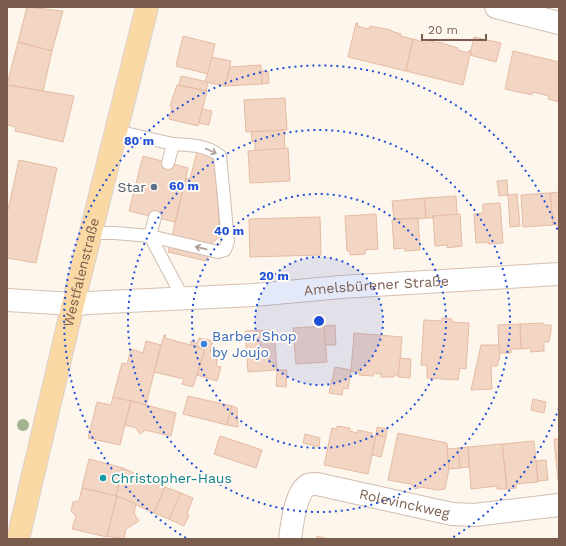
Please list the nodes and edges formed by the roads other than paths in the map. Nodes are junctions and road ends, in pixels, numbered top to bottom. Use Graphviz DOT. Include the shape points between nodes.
graph roads {
  1 [pos="147,7"];
  2 [pos="496,7"];
  3 [pos="559,23"];
  4 [pos="116,131"];
  5 [pos="173,144"];
  6 [pos="168,163"];
  7 [pos="154,217"];
  8 [pos="91,233"];
  9 [pos="150,236"];
  10 [pos="559,274"];
  11 [pos="182,298"];
  12 [pos="7,300"];
  13 [pos="73,304"];
  14 [pos="559,505"];
  15 [pos="18,539"];
  16 [pos="290,539"];
  1 -- 4 [label="main road, Westfalenstraße"];
  2 -- 3 [label="street"];
  4 -- 5 [label="lane"];
  4 -- 8 [label="main road, Westfalenstraße"];
  5 -- 6 [label="lane"];
  5 -- 9 [label="lane, one-way" via="213,150 220,156 228,241 225,250 218,252"];
  7 -- 9 [label="lane"];
  8 -- 9 [label="lane"];
  8 -- 13 [label="main road, Westfalenstraße"];
  9 -- 11 [label="lane"];
  10 -- 11 [label="street, Amelsbürener Straße"];
  11 -- 13 [label="street, Amelsbürener Straße"];
  12 -- 13 [label="street, Amelsbürener Straße"];
  13 -- 15 [label="main road, Westfalenstraße"];
  14 -- 16 [label="street, Rolevinckweg" via="452,514 317,484 308,485 297,502"];
}
